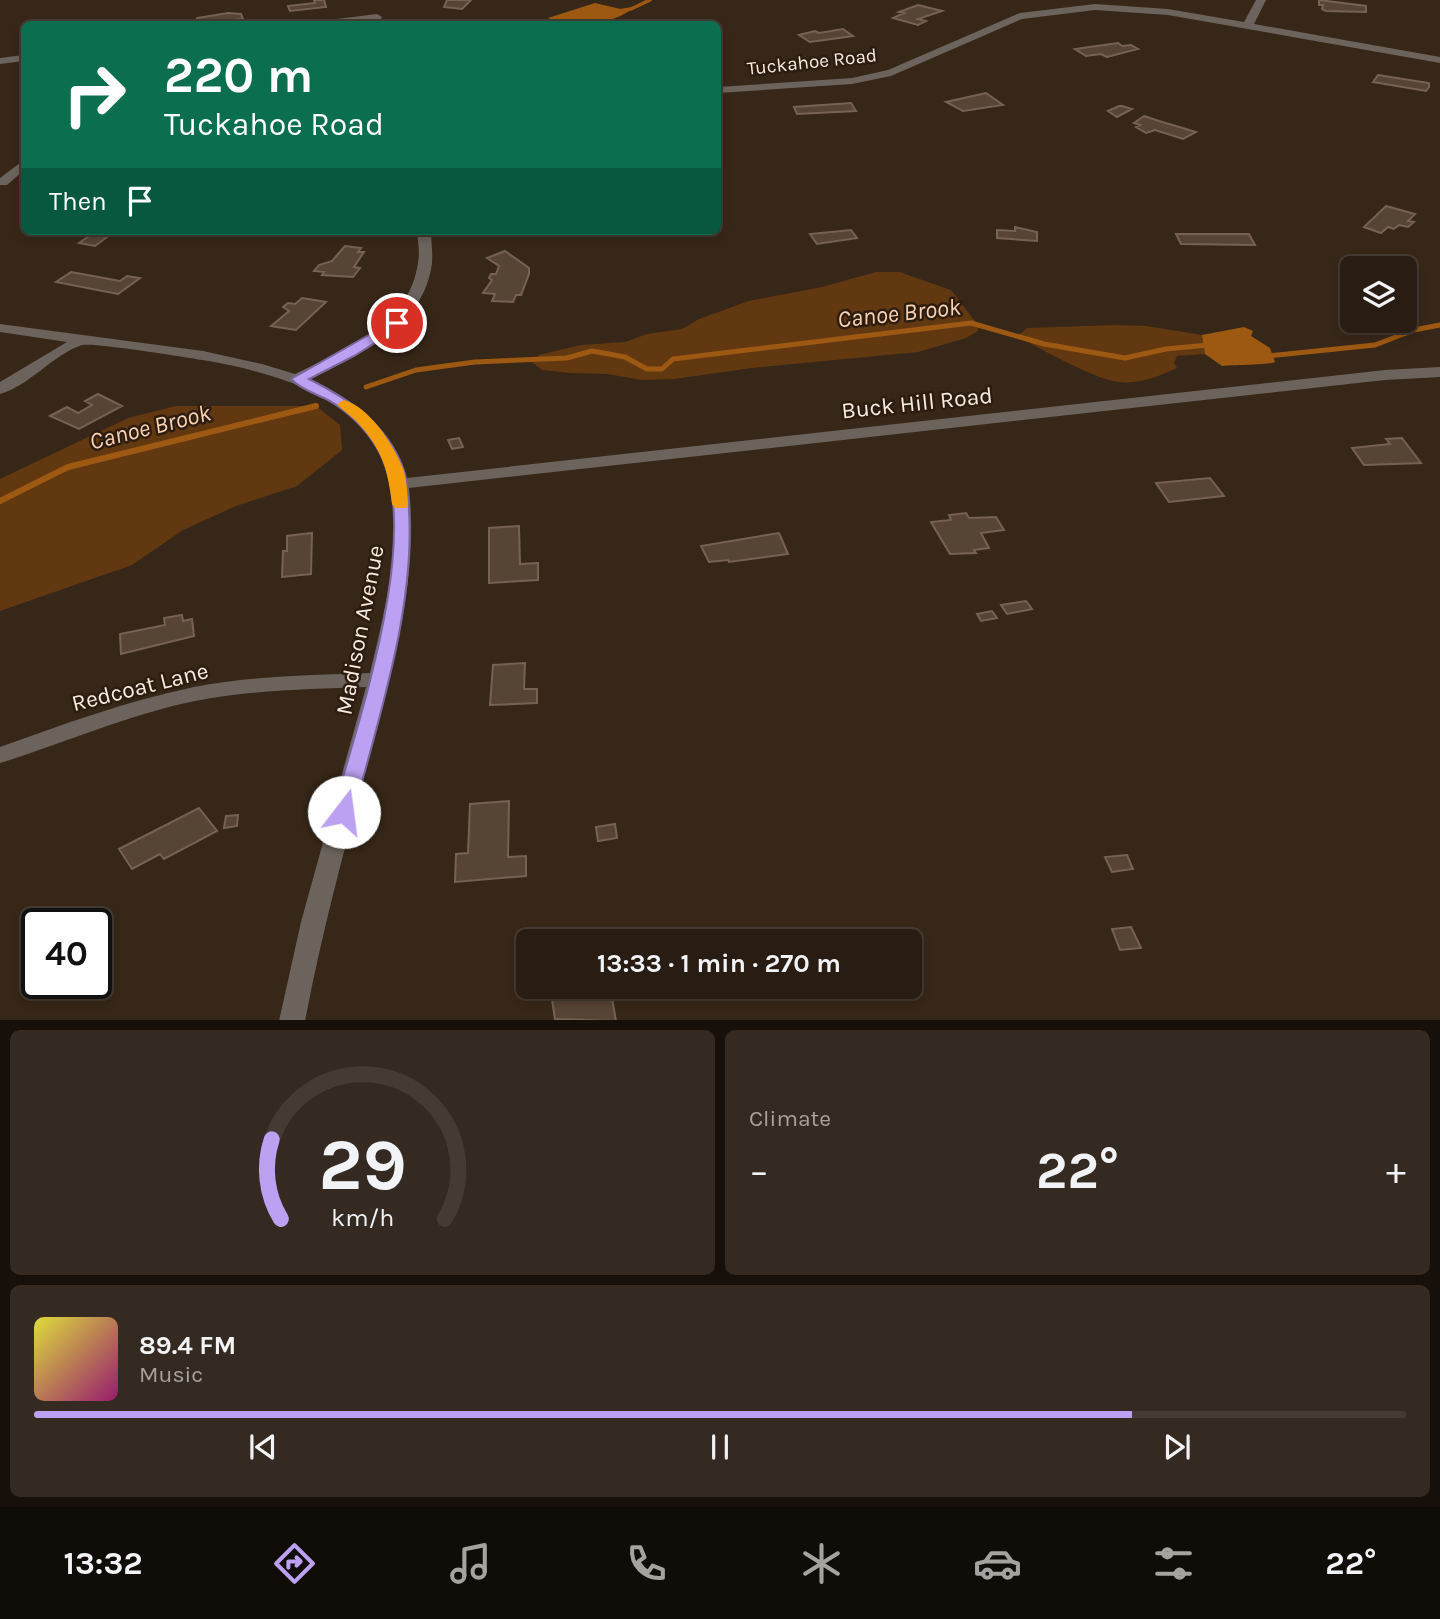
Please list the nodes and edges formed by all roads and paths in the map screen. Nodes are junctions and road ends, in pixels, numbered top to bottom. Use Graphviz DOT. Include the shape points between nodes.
graph roads {
  1 [pos="1261,0"];
  2 [pos="377,17"];
  3 [pos="344,21"];
  4 [pos="1248,25"];
  5 [pos="21,58"];
  6 [pos="1440,60"];
  7 [pos="0,61"];
  8 [pos="721,90"];
  9 [pos="21,167"];
  10 [pos="3,182"];
  11 [pos="424,235"];
  12 [pos="0,328"];
  13 [pos="81,340"];
  14 [pos="1440,372"];
  15 [pos="298,379"];
  16 [pos="0,389"];
  17 [pos="399,484"];
  18 [pos="379,679"];
  19 [pos="0,755"];
  20 [pos="292,1020"];
  1 -- 4 [label="street"];
  2 -- 3 [label="street"];
  4 -- 6 [label="street, Tuckahoe Road"];
  4 -- 8 [label="street, Tuckahoe Road" via="1127,8 1055,10 1000,23 891,73 852,81"];
  5 -- 7 [label="street"];
  9 -- 10 [label="street"];
  11 -- 15 [label="street" via="425,278 414,303 397,323"];
  12 -- 13 [label="street, Madison Avenue"];
  13 -- 15 [label="street, Madison Avenue" via="229,359"];
  13 -- 16 [label="street"];
  14 -- 17 [label="street, Buck Hill Road"];
  15 -- 17 [label="street, Madison Avenue" via="336,398 362,418 396,468"];
  17 -- 18 [label="street, Madison Avenue" via="402,541"];
  18 -- 19 [label="street, Redcoat Lane" via="195,694 103,718"];
  18 -- 20 [label="street, Madison Avenue"];
}
